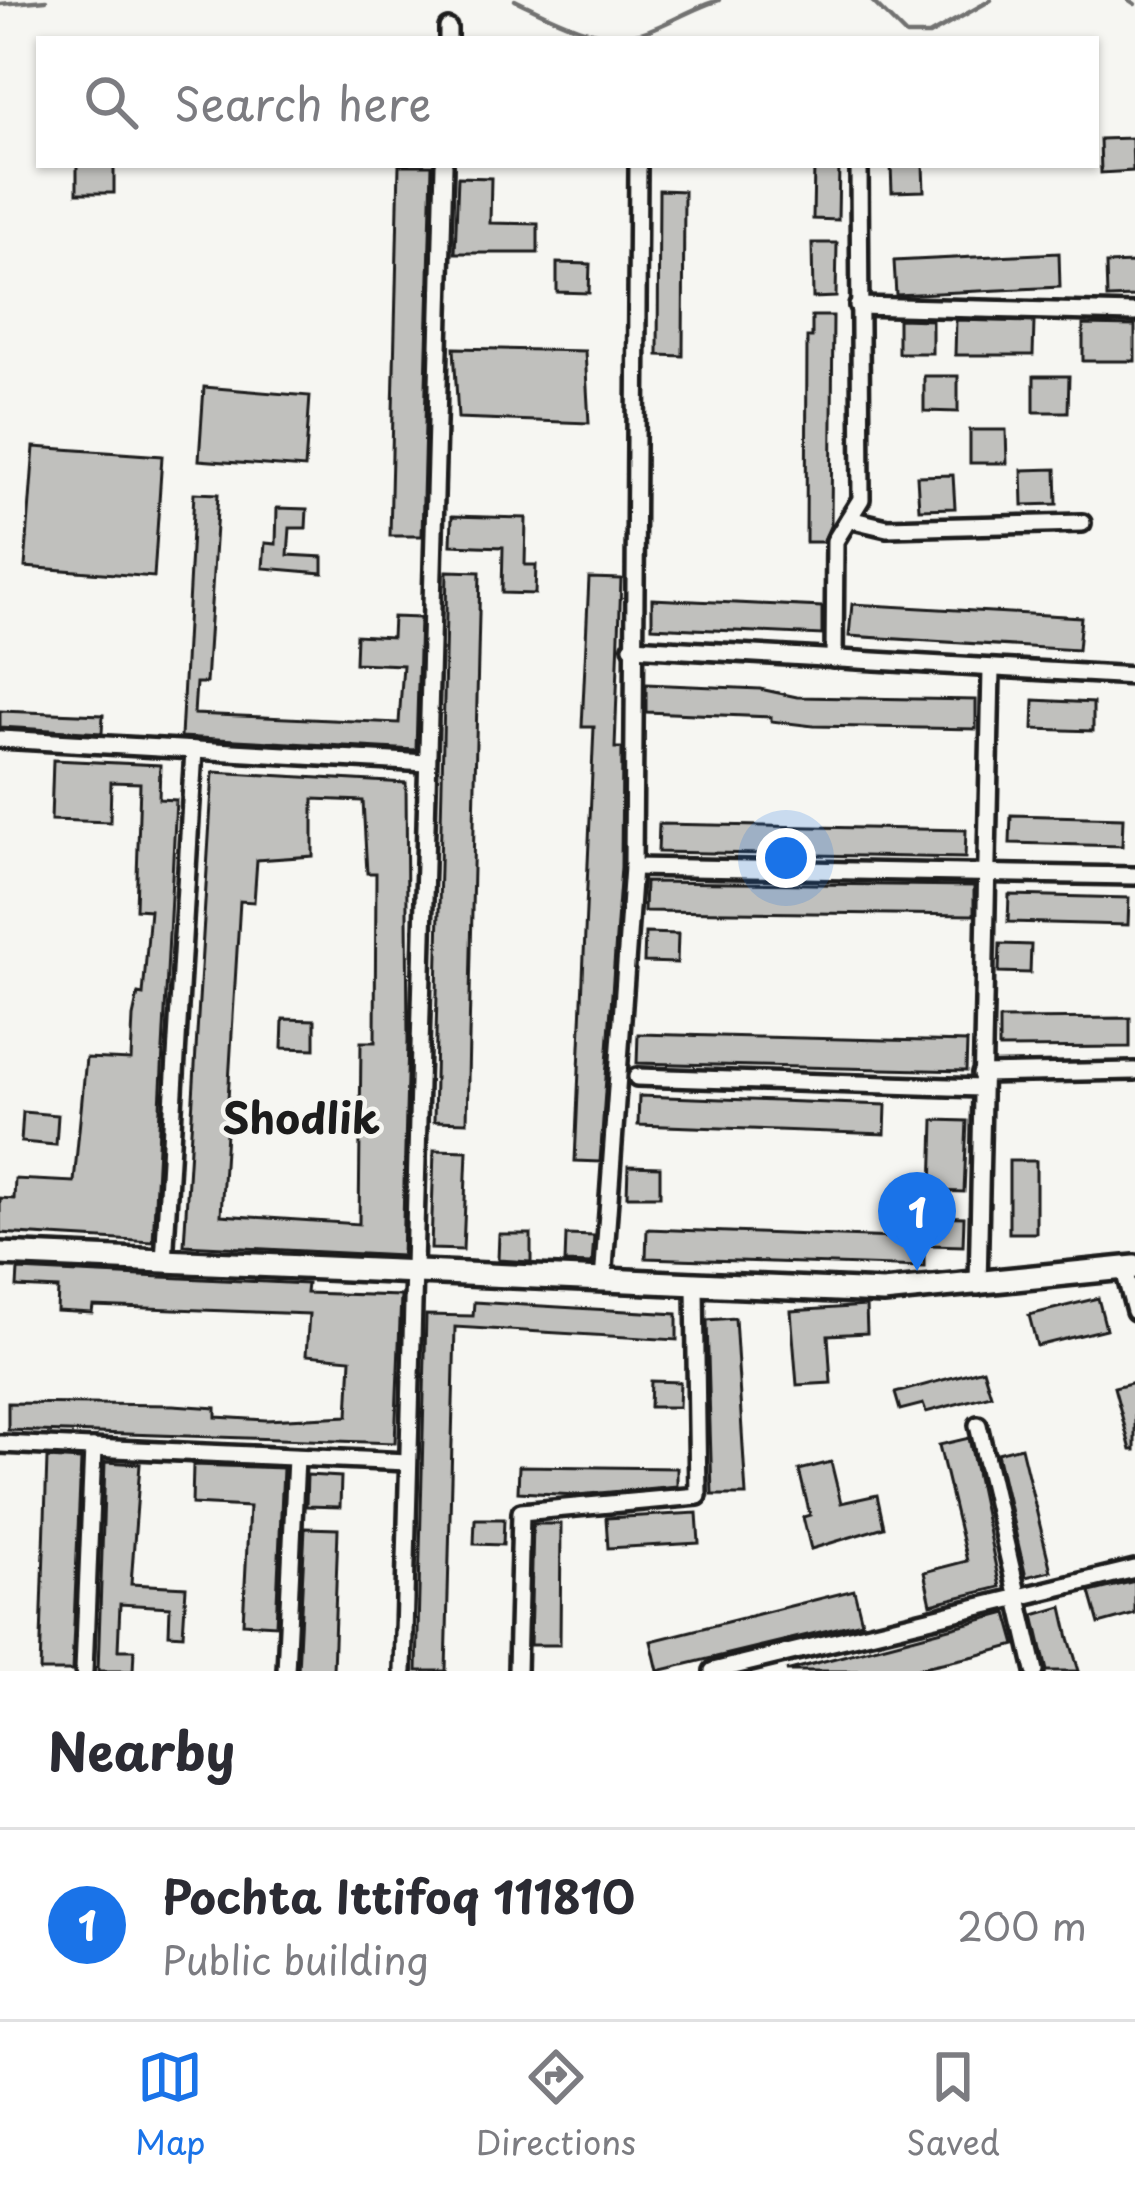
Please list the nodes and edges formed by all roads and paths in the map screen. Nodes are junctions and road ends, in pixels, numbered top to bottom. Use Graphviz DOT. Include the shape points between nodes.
graph roads {
  1 [pos="444,168"];
  2 [pos="638,168"];
  3 [pos="860,168"];
  4 [pos="858,306"];
  5 [pos="1135,313"];
  6 [pos="849,519"];
  7 [pos="1082,523"];
  8 [pos="632,647"];
  9 [pos="834,659"];
  10 [pos="991,670"];
  11 [pos="1135,676"];
  12 [pos="0,739"];
  13 [pos="194,750"];
  14 [pos="427,763"];
  15 [pos="633,866"];
  16 [pos="983,874"];
  17 [pos="1135,876"];
  18 [pos="1135,1071"];
  19 [pos="637,1077"];
  20 [pos="980,1081"];
  21 [pos="0,1254"];
  22 [pos="164,1262"];
  23 [pos="1129,1269"];
  24 [pos="412,1274"];
  25 [pos="603,1282"];
  26 [pos="695,1286"];
  27 [pos="978,1286"];
  28 [pos="1135,1311"];
  29 [pos="978,1425"];
  30 [pos="0,1444"];
  31 [pos="93,1448"];
  32 [pos="296,1458"];
  33 [pos="408,1462"];
  34 [pos="1135,1569"];
  35 [pos="1016,1598"];
  36 [pos="84,1671"];
  37 [pos="286,1671"];
  38 [pos="403,1671"];
  39 [pos="517,1671"];
  40 [pos="713,1671"];
  41 [pos="1035,1671"];
  1 -- 14 [label="street"];
  2 -- 8 [label="street"];
  3 -- 4 [label="street"];
  4 -- 5 [label="street"];
  4 -- 6 [label="street" via="861,499"];
  6 -- 7 [label="street" via="887,528"];
  6 -- 9 [label="street" via="835,542"];
  8 -- 9 [label="street"];
  8 -- 15 [label="street"];
  9 -- 10 [label="street"];
  10 -- 11 [label="street"];
  10 -- 16 [label="street"];
  12 -- 13 [label="street"];
  13 -- 14 [label="street"];
  13 -- 22 [label="street"];
  14 -- 24 [label="street"];
  15 -- 16 [label="street"];
  15 -- 25 [label="street"];
  16 -- 17 [label="street"];
  16 -- 20 [label="street"];
  18 -- 20 [label="street"];
  19 -- 20 [label="street"];
  20 -- 27 [label="street"];
  21 -- 22 [label="main road"];
  22 -- 24 [label="main road"];
  23 -- 27 [label="main road"];
  23 -- 28 [label="street"];
  24 -- 25 [label="main road"];
  24 -- 33 [label="street"];
  25 -- 26 [label="main road"];
  26 -- 27 [label="main road"];
  26 -- 39 [label="street" via="698,1496 521,1512"];
  29 -- 35 [label="street"];
  30 -- 31 [label="street"];
  31 -- 32 [label="street"];
  31 -- 36 [label="street"];
  32 -- 33 [label="street"];
  32 -- 37 [label="street"];
  33 -- 38 [label="street"];
  34 -- 35 [label="street"];
  35 -- 40 [label="street"];
  35 -- 41 [label="street"];
}
